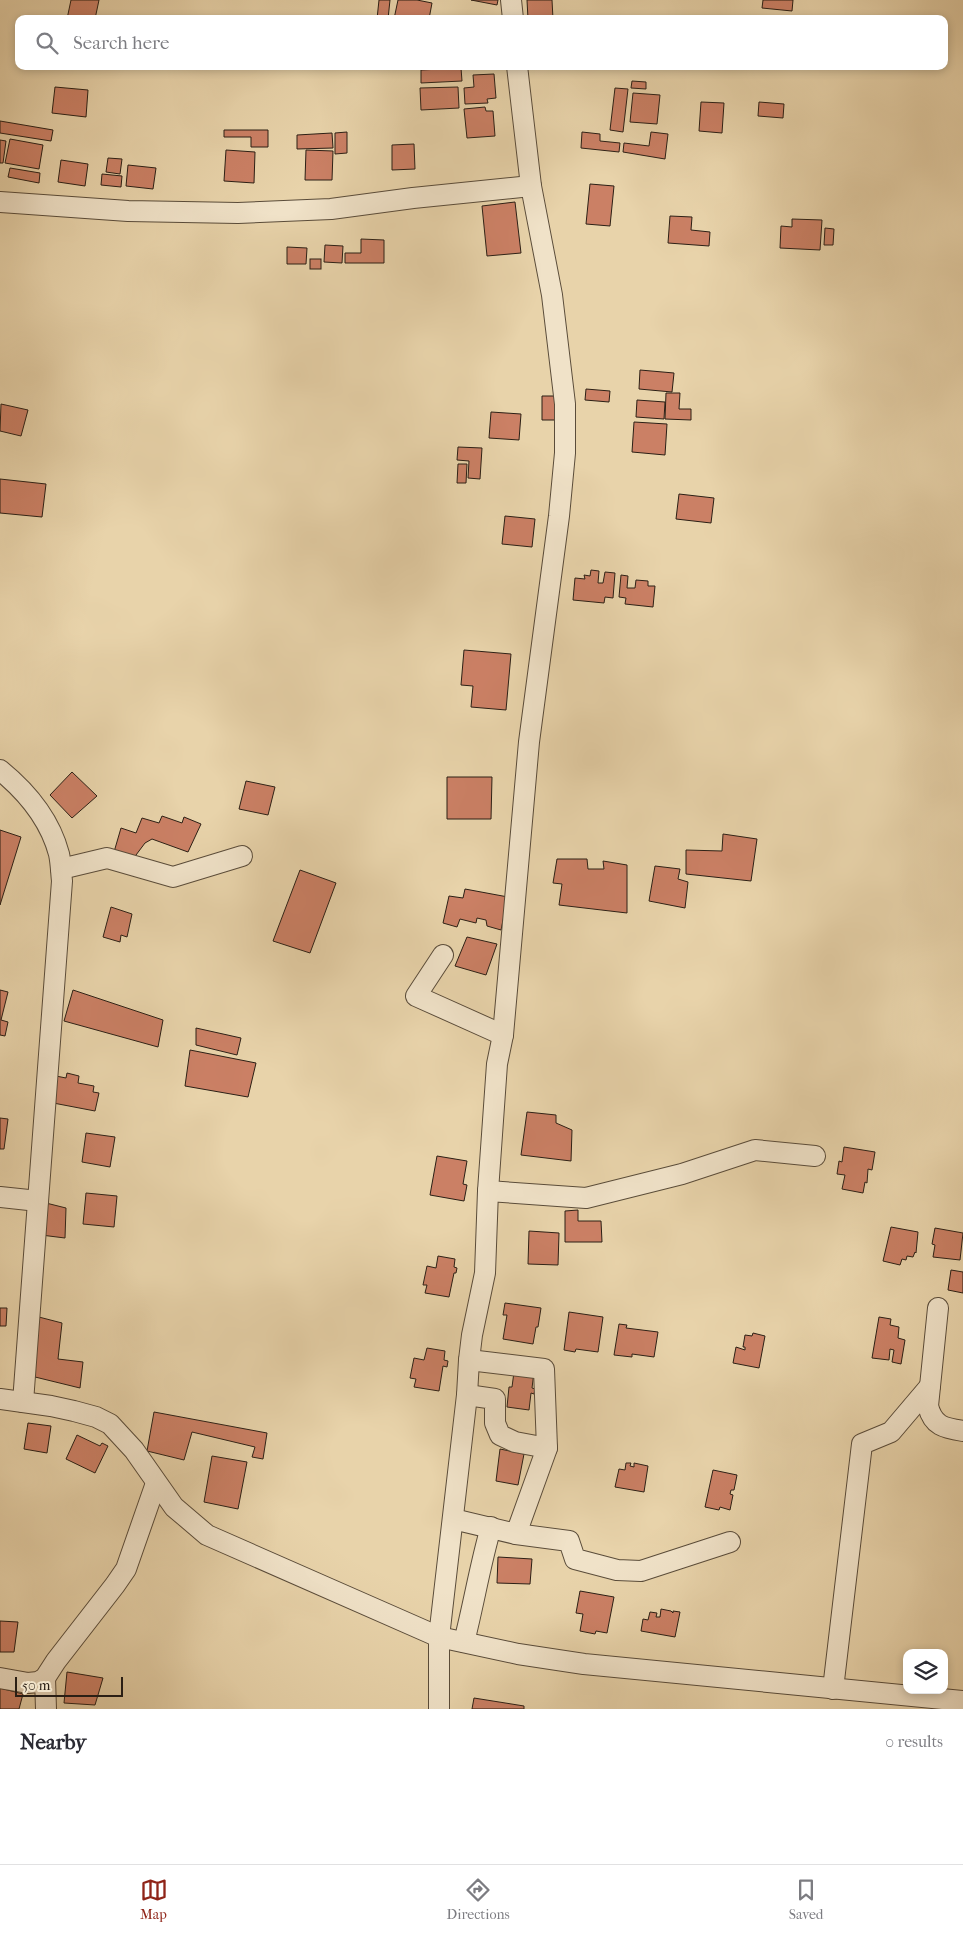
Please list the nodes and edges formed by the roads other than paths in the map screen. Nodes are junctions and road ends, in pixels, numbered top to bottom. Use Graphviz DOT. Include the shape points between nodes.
graph roads {
  1 [pos="511,0"];
  2 [pos="513,15"];
  3 [pos="517,70"];
  4 [pos="531,186"];
  5 [pos="0,202"];
  6 [pos="0,770"];
  7 [pos="242,856"];
  8 [pos="61,869"];
  9 [pos="443,955"];
  10 [pos="503,1035"];
  11 [pos="815,1156"];
  12 [pos="488,1190"];
  13 [pos="0,1197"];
  14 [pos="38,1200"];
  15 [pos="938,1308"];
  16 [pos="469,1360"];
  17 [pos="930,1386"];
  18 [pos="468,1395"];
  19 [pos="0,1399"];
  20 [pos="23,1402"];
  21 [pos="963,1431"];
  22 [pos="547,1448"];
  23 [pos="156,1483"];
  24 [pos="453,1519"];
  25 [pos="491,1526"];
  26 [pos="516,1534"];
  27 [pos="730,1542"];
  28 [pos="439,1637"];
  29 [pos="464,1642"];
  30 [pos="0,1678"];
  31 [pos="45,1678"];
  32 [pos="834,1688"];
  33 [pos="963,1701"];
  34 [pos="46,1709"];
  35 [pos="439,1709"];
  1 -- 2 [label="street"];
  3 -- 4 [label="street"];
  4 -- 5 [label="street" via="331,210 238,213 128,211"];
  4 -- 10 [label="street" via="552,295 565,404 564,452 559,516 528,751"];
  6 -- 8 [label="street" via="34,804 48,826"];
  7 -- 8 [label="street" via="173,877 107,858"];
  8 -- 14 [label="street" via="60,925"];
  9 -- 10 [label="street" via="416,996"];
  10 -- 12 [label="street" via="496,1064"];
  11 -- 12 [label="street" via="755,1150 682,1174 586,1198"];
  12 -- 16 [label="street" via="485,1272"];
  13 -- 14 [label="street"];
  14 -- 20 [label="street"];
  15 -- 17 [label="street"];
  16 -- 18 [label="street"];
  16 -- 22 [label="street" via="544,1369"];
  17 -- 21 [label="street" via="930,1416 938,1425"];
  17 -- 32 [label="street" via="891,1432 862,1444"];
  18 -- 22 [label="street" via="495,1399 495,1422 500,1435 515,1442"];
  18 -- 24 [label="street"];
  19 -- 20 [label="street"];
  20 -- 23 [label="street" via="74,1411 110,1424 134,1450"];
  22 -- 26 [label="street"];
  23 -- 28 [label="street" via="174,1507 207,1535"];
  23 -- 31 [label="street" via="126,1569"];
  24 -- 25 [label="street"];
  24 -- 28 [label="street"];
  25 -- 26 [label="street"];
  25 -- 29 [label="street"];
  26 -- 27 [label="street" via="570,1541 575,1560 617,1570 641,1571"];
  28 -- 29 [label="street"];
  28 -- 35 [label="street"];
  29 -- 32 [label="street" via="584,1664"];
  30 -- 31 [label="street" via="28,1683"];
  31 -- 34 [label="street"];
  32 -- 33 [label="street"];
}
